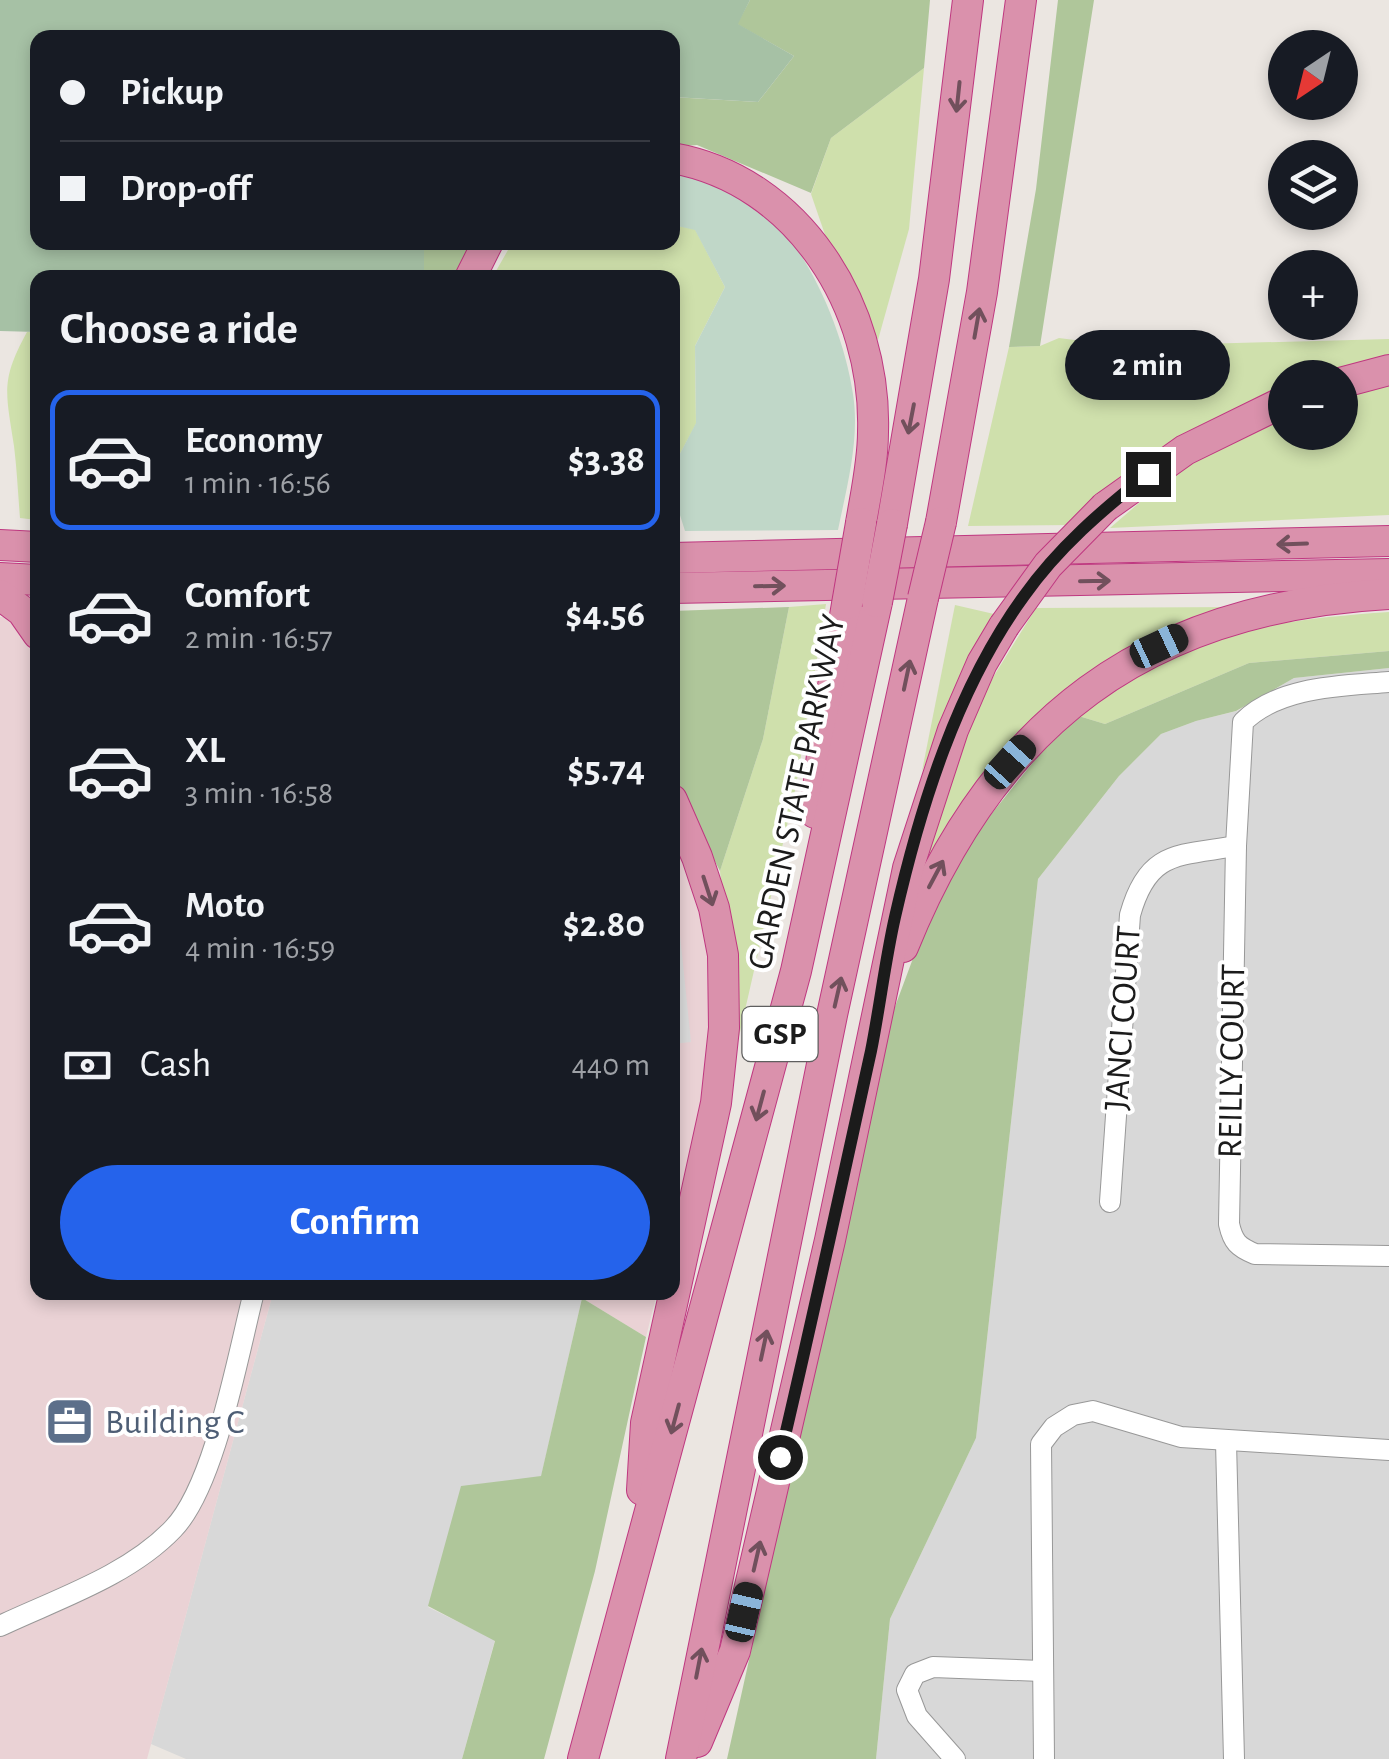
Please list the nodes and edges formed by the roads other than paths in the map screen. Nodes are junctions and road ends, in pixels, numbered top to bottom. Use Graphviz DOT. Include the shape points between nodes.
graph roads {
  1 [pos="968,0"];
  2 [pos="1021,0"];
  3 [pos="680,160"];
  4 [pos="1389,370"];
  5 [pos="1358,378"];
  6 [pos="1268,410"];
  7 [pos="876,524"];
  8 [pos="680,540"];
  9 [pos="1381,540"];
  10 [pos="0,545"];
  11 [pos="30,547"];
  12 [pos="835,556"];
  13 [pos="680,558"];
  14 [pos="1389,574"];
  15 [pos="0,578"];
  16 [pos="30,580"];
  17 [pos="680,588"];
  18 [pos="0,594"];
  19 [pos="1389,594"];
  20 [pos="30,623"];
  21 [pos="1389,682"];
  22 [pos="680,818"];
  23 [pos="1236,846"];
  24 [pos="882,996"];
  25 [pos="1110,1202"];
  26 [pos="1389,1256"];
  27 [pos="680,1268"];
  28 [pos="252,1300"];
  29 [pos="673,1300"];
  30 [pos="1226,1442"];
  31 [pos="1389,1450"];
  32 [pos="638,1552"];
  33 [pos="0,1626"];
  34 [pos="1042,1671"];
  35 [pos="583,1759"];
  36 [pos="681,1759"];
  37 [pos="690,1759"];
  38 [pos="955,1759"];
  39 [pos="1044,1759"];
  40 [pos="1234,1759"];
  1 -- 7 [label="highway, GARDEN STATE PARKWAY / GSP, one-way" via="934,279"];
  36 -- 2 [label="highway, GSP, one-way, bridge" via="940,522 982,292"];
  3 -- 7 [label="highway" via="726,172 769,199 807,236 842,292 867,360"];
  4 -- 5 [label="highway"];
  6 -- 24 [label="highway, bridge" via="1185,450 1105,508 1048,565 1004,626 966,698 933,786 895,916"];
  7 -- 32 [label="highway, GARDEN STATE PARKWAY / GSP, one-way, bridge" via="796,971"];
  8 -- 12 [label="highway" via="741,540"];
  9 -- 12 [label="highway, one-way"];
  10 -- 11 [label="highway"];
  12 -- 13 [label="highway"];
  17 -- 14 [label="highway, one-way"];
  15 -- 16 [label="highway"];
  18 -- 20 [label="highway"];
  24 -- 19 [label="highway, one-way" via="929,887 966,822 1010,762 1064,708 1123,666 1192,631 1278,608"];
  21 -- 23 [label="street, REILLY COURT" via="1312,690 1254,711 1243,722"];
  22 -- 27 [label="highway, one-way" via="714,908 723,955 724,1028"];
  23 -- 25 [label="street, JANCI COURT" via="1170,857 1142,879 1135,894"];
  23 -- 26 [label="street, REILLY COURT" via="1232,1238 1256,1254"];
  37 -- 24 [label="highway, one-way" via="735,1651"];
  28 -- 33 [label="street" via="206,1474 176,1527 129,1562"];
  29 -- 32 [label="highway, one-way" via="646,1423"];
  30 -- 31 [label="street"];
  30 -- 34 [label="street" via="1181,1438 1093,1411 1054,1426 1042,1444"];
  30 -- 40 [label="street"];
  32 -- 35 [label="highway, GARDEN STATE PARKWAY / GSP"];
  34 -- 38 [label="street" via="933,1667 915,1674 907,1690 917,1716"];
  34 -- 39 [label="street"];
}
